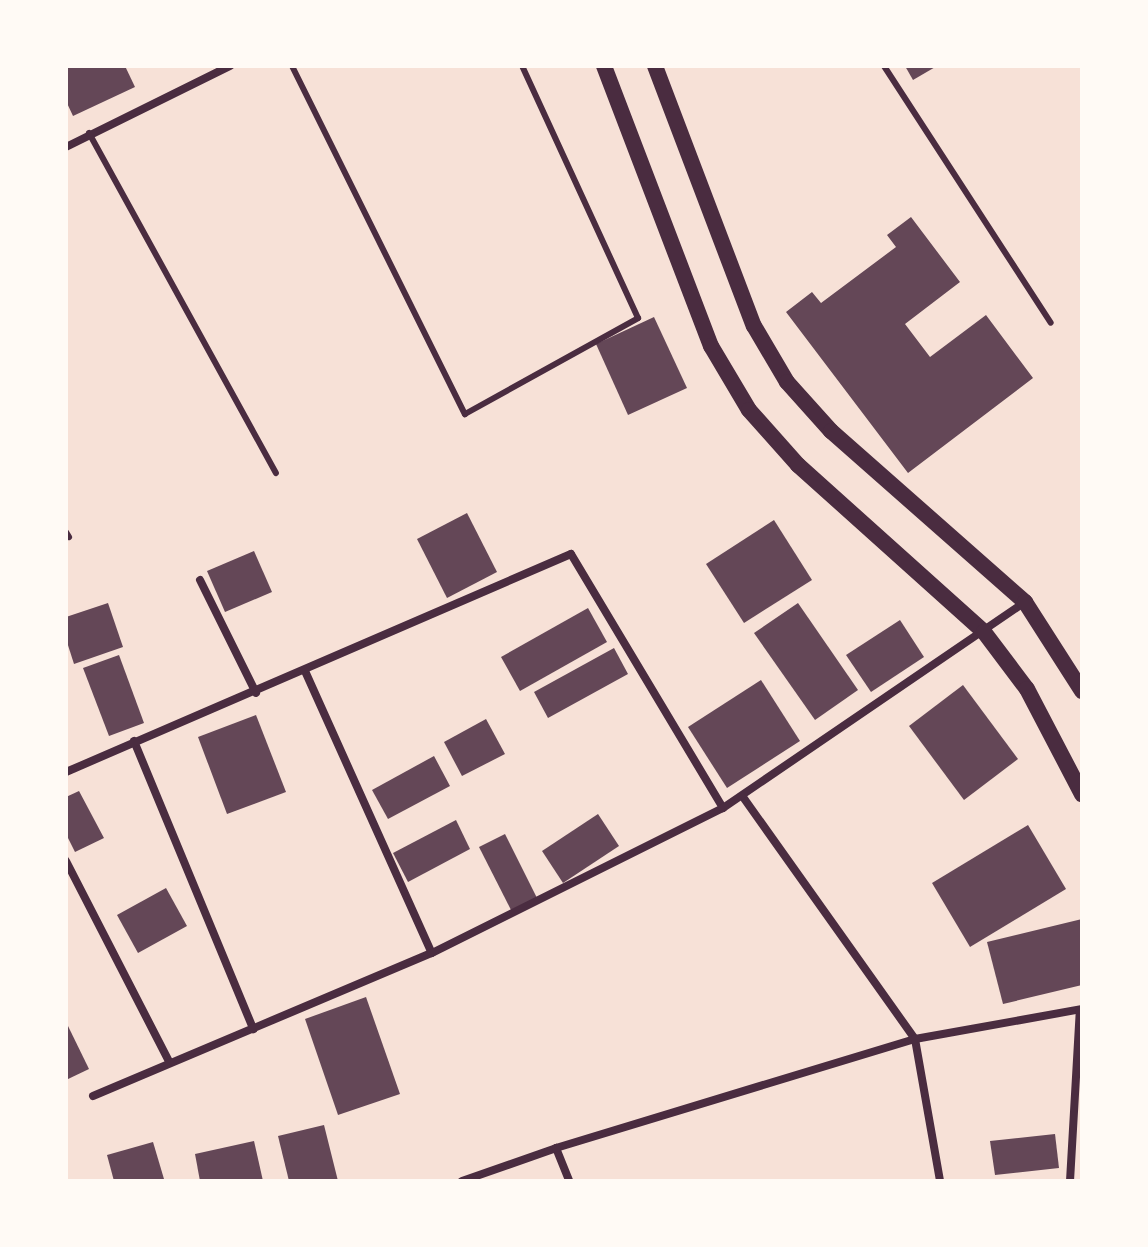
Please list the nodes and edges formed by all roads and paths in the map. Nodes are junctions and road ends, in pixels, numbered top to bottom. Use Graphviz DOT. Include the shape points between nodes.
graph roads {
  1 [pos="230,66"];
  2 [pos="292,66"];
  3 [pos="522,66"];
  4 [pos="604,66"];
  5 [pos="655,66"];
  6 [pos="884,66"];
  7 [pos="89,133"];
  8 [pos="66,147"];
  9 [pos="1051,323"];
  10 [pos="276,473"];
  11 [pos="200,580"];
  12 [pos="1025,602"];
  13 [pos="984,632"];
  14 [pos="305,671"];
  15 [pos="1082,691"];
  16 [pos="256,693"];
  17 [pos="134,741"];
  18 [pos="66,772"];
  19 [pos="1082,794"];
  20 [pos="743,797"];
  21 [pos="723,808"];
  22 [pos="66,861"];
  23 [pos="432,953"];
  24 [pos="1081,1010"];
  25 [pos="253,1029"];
  26 [pos="915,1039"];
  27 [pos="170,1063"];
  28 [pos="93,1096"];
  29 [pos="556,1148"];
  30 [pos="462,1181"];
  31 [pos="569,1181"];
  32 [pos="940,1181"];
  33 [pos="1070,1181"];
  1 -- 7 [label="street"];
  2 -- 3 [label="lane" via="465,414 638,318"];
  4 -- 13 [label="main road" via="711,346 749,410 798,465"];
  5 -- 12 [label="main road" via="754,326 787,382 831,431"];
  6 -- 9 [label="lane"];
  7 -- 8 [label="street"];
  7 -- 10 [label="lane"];
  11 -- 16 [label="street"];
  12 -- 13 [label="street"];
  12 -- 15 [label="main road"];
  13 -- 19 [label="main road" via="1027,689"];
  13 -- 20 [label="street"];
  14 -- 16 [label="street"];
  14 -- 21 [label="street" via="571,554"];
  14 -- 23 [label="street"];
  16 -- 17 [label="street"];
  17 -- 18 [label="street"];
  17 -- 25 [label="street"];
  20 -- 21 [label="street"];
  20 -- 26 [label="street"];
  21 -- 23 [label="street"];
  22 -- 27 [label="street"];
  23 -- 25 [label="street"];
  24 -- 26 [label="street"];
  24 -- 33 [label="street"];
  25 -- 27 [label="street"];
  26 -- 29 [label="street"];
  26 -- 32 [label="street"];
  27 -- 28 [label="street"];
  29 -- 30 [label="street"];
  29 -- 31 [label="street"];
}
